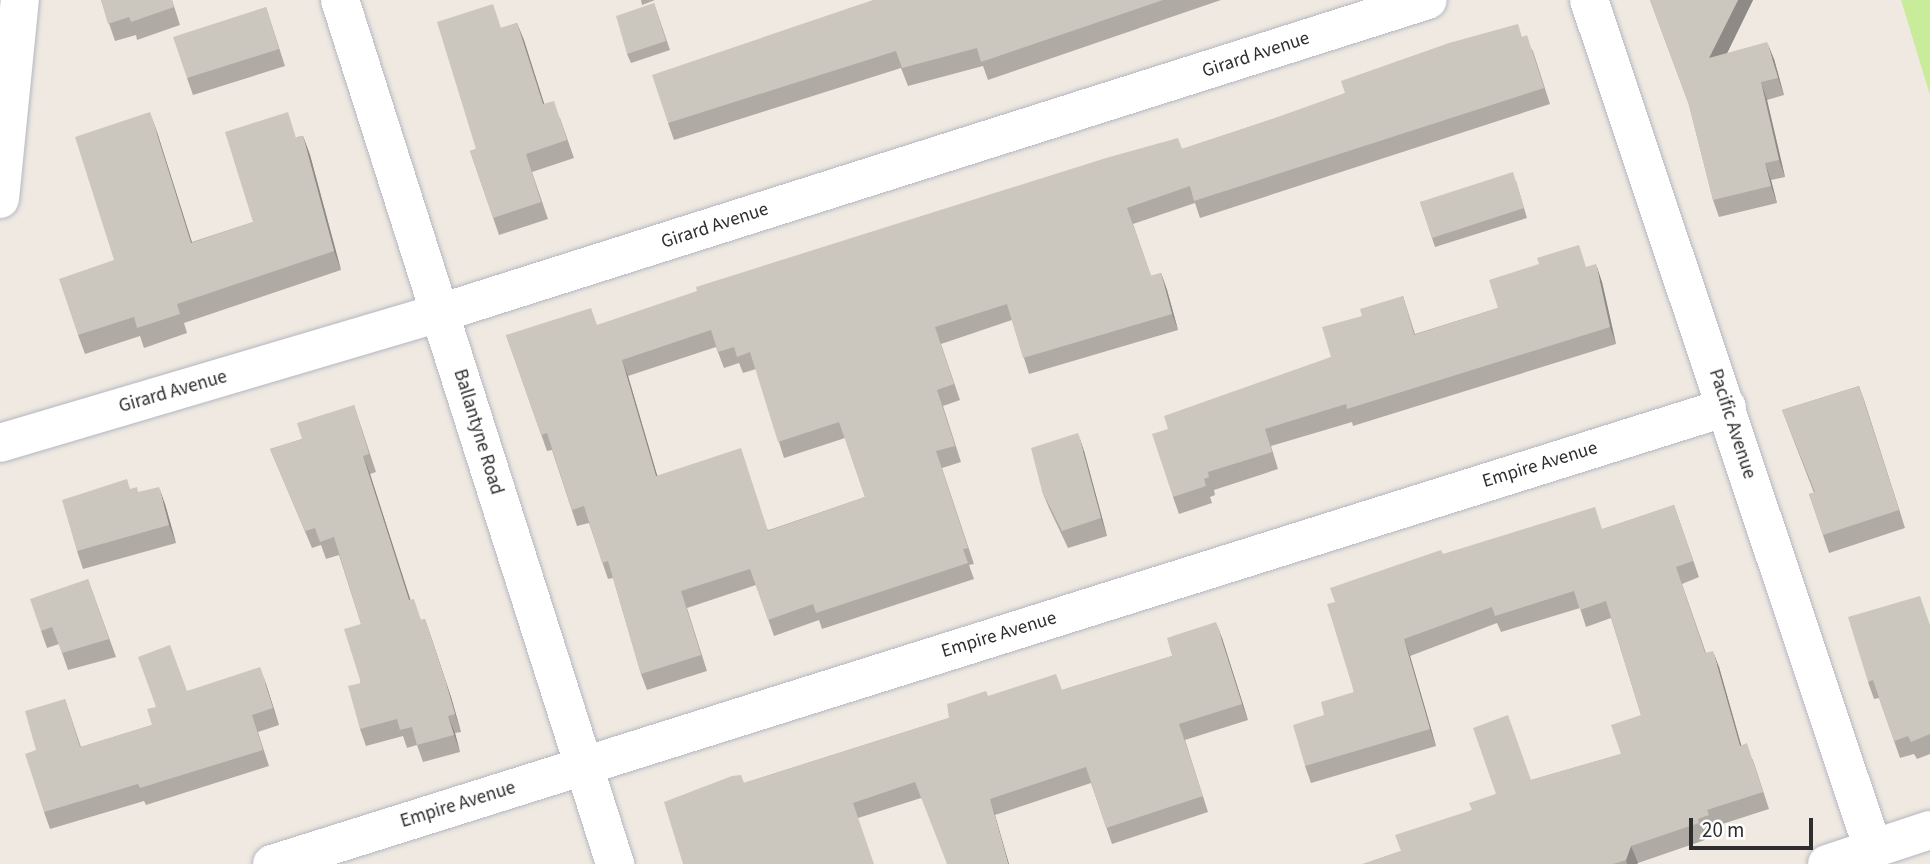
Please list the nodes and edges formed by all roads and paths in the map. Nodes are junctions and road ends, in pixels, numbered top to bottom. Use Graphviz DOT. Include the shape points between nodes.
graph roads {
  1 [pos="20,0"];
  2 [pos="340,0"];
  3 [pos="1427,0"];
  4 [pos="1589,0"];
  5 [pos="0,199"];
  6 [pos="440,313"];
  7 [pos="1727,407"];
  8 [pos="0,443"];
  9 [pos="583,766"];
  10 [pos="1930,830"];
  11 [pos="1873,849"];
  12 [pos="272,864"];
  13 [pos="615,864"];
  14 [pos="1827,864"];
  1 -- 5 [label="street"];
  2 -- 6 [label="street, Ballantyne Road"];
  3 -- 6 [label="street, Girard Avenue"];
  4 -- 7 [label="street, Pacific Avenue"];
  6 -- 8 [label="street, Girard Avenue"];
  6 -- 9 [label="street, Ballantyne Road"];
  7 -- 9 [label="street, Empire Avenue"];
  7 -- 11 [label="street, Pacific Avenue"];
  9 -- 12 [label="street, Empire Avenue"];
  9 -- 13 [label="street, Ballantyne Road"];
  10 -- 11 [label="street"];
  11 -- 14 [label="street"];
}
